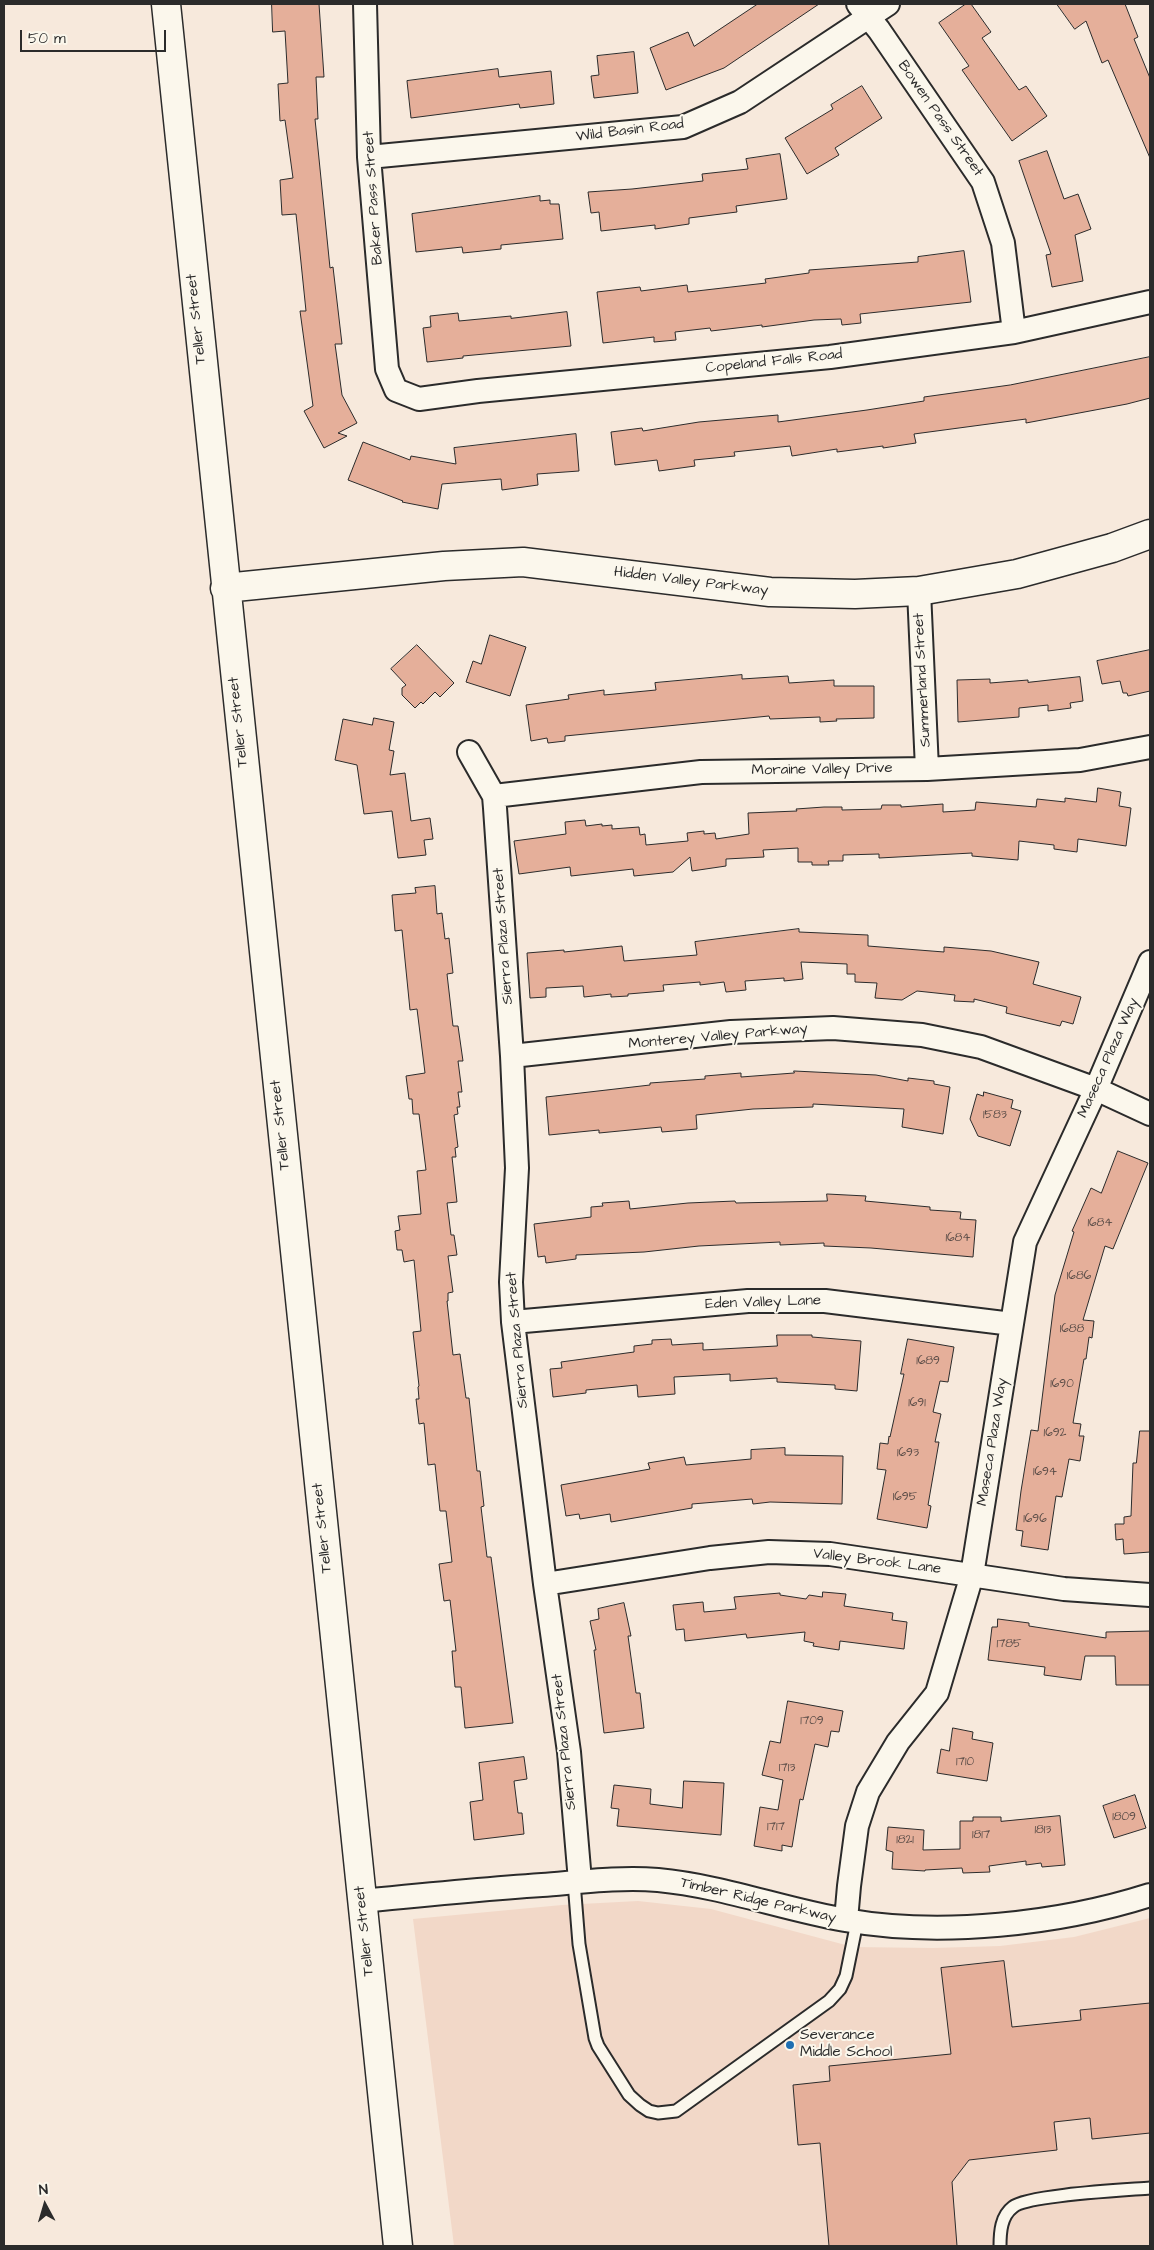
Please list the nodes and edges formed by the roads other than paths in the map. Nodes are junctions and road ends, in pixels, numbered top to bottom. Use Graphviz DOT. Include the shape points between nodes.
graph roads {
  1 [pos="166,4"];
  2 [pos="365,4"];
  3 [pos="888,4"];
  4 [pos="864,10"];
  5 [pos="369,157"];
  6 [pos="1150,302"];
  7 [pos="1014,332"];
  8 [pos="396,390"];
  9 [pos="1150,534"];
  10 [pos="225,588"];
  11 [pos="918,591"];
  12 [pos="1150,747"];
  13 [pos="469,752"];
  14 [pos="927,769"];
  15 [pos="494,796"];
  16 [pos="1150,962"];
  17 [pos="512,1056"];
  18 [pos="1096,1089"];
  19 [pos="1150,1114"];
  20 [pos="514,1322"];
  21 [pos="1012,1324"];
  22 [pos="972,1575"];
  23 [pos="545,1584"];
  24 [pos="1150,1595"];
  25 [pos="577,1882"];
  26 [pos="1150,1895"];
  27 [pos="362,1901"];
  28 [pos="852,1921"];
  29 [pos="1150,2188"];
  30 [pos="398,2246"];
  31 [pos="1000,2246"];
  1 -- 10 [label="street, Teller Street"];
  2 -- 5 [label="street, Baker Pass Street"];
  3 -- 4 [label="street, Wild Basin Road"];
  4 -- 5 [label="street, Wild Basin Road" via="740,102 683,127"];
  4 -- 7 [label="street, Bowen Pass Street" via="983,182 1003,243"];
  5 -- 8 [label="street, Baker Pass Street" via="387,369"];
  6 -- 7 [label="street, Copeland Falls Road"];
  7 -- 8 [label="street, Copeland Falls Road" via="830,357 419,399"];
  9 -- 11 [label="street, Hidden Valley Parkway" via="1017,574"];
  10 -- 11 [label="street, Hidden Valley Parkway" via="444,566 524,562 770,592 855,594"];
  10 -- 27 [label="street, Teller Street"];
  11 -- 14 [label="street, Summerland Street"];
  12 -- 14 [label="street, Moraine Valley Drive" via="1080,760"];
  13 -- 15 [label="street"];
  14 -- 15 [label="street, Moraine Valley Drive" via="701,772"];
  15 -- 17 [label="street, Sierra Plaza Street"];
  16 -- 18 [label="street, Maseca Plaza Way"];
  17 -- 18 [label="street, Monterey Valley Parkway" via="731,1032 833,1028 922,1035 981,1047"];
  17 -- 20 [label="street, Sierra Plaza Street" via="517,1168 511,1282"];
  18 -- 19 [label="street, Monterey Valley Parkway"];
  18 -- 21 [label="street, Maseca Plaza Way" via="1025,1242"];
  20 -- 21 [label="street, Eden Valley Lane" via="748,1301 825,1301"];
  20 -- 23 [label="street, Sierra Plaza Street"];
  21 -- 22 [label="street, Maseca Plaza Way"];
  22 -- 23 [label="street, Valley Brook Lane" via="830,1554 769,1552"];
  22 -- 24 [label="street, Valley Brook Lane" via="1064,1589"];
  22 -- 28 [label="street, Maseca Plaza Way" via="937,1693 898,1742 868,1792 858,1826 849,1886"];
  23 -- 25 [label="street, Sierra Plaza Street" via="569,1752"];
  25 -- 27 [label="street, Timber Ridge Parkway"];
  25 -- 28 [label="street, Timber Ridge Parkway" via="629,1878 695,1884"];
  25 -- 28 [label="lane" via="579,1944 595,2038 629,2095 649,2111 658,2113 676,2111 828,2001 840,1989 846,1976"];
  26 -- 28 [label="street, Timber Ridge Parkway" via="1062,1917 1004,1925 895,1926"];
  27 -- 30 [label="street, Teller Street"];
  29 -- 31 [label="lane" via="1019,2203 1005,2215"];
}
